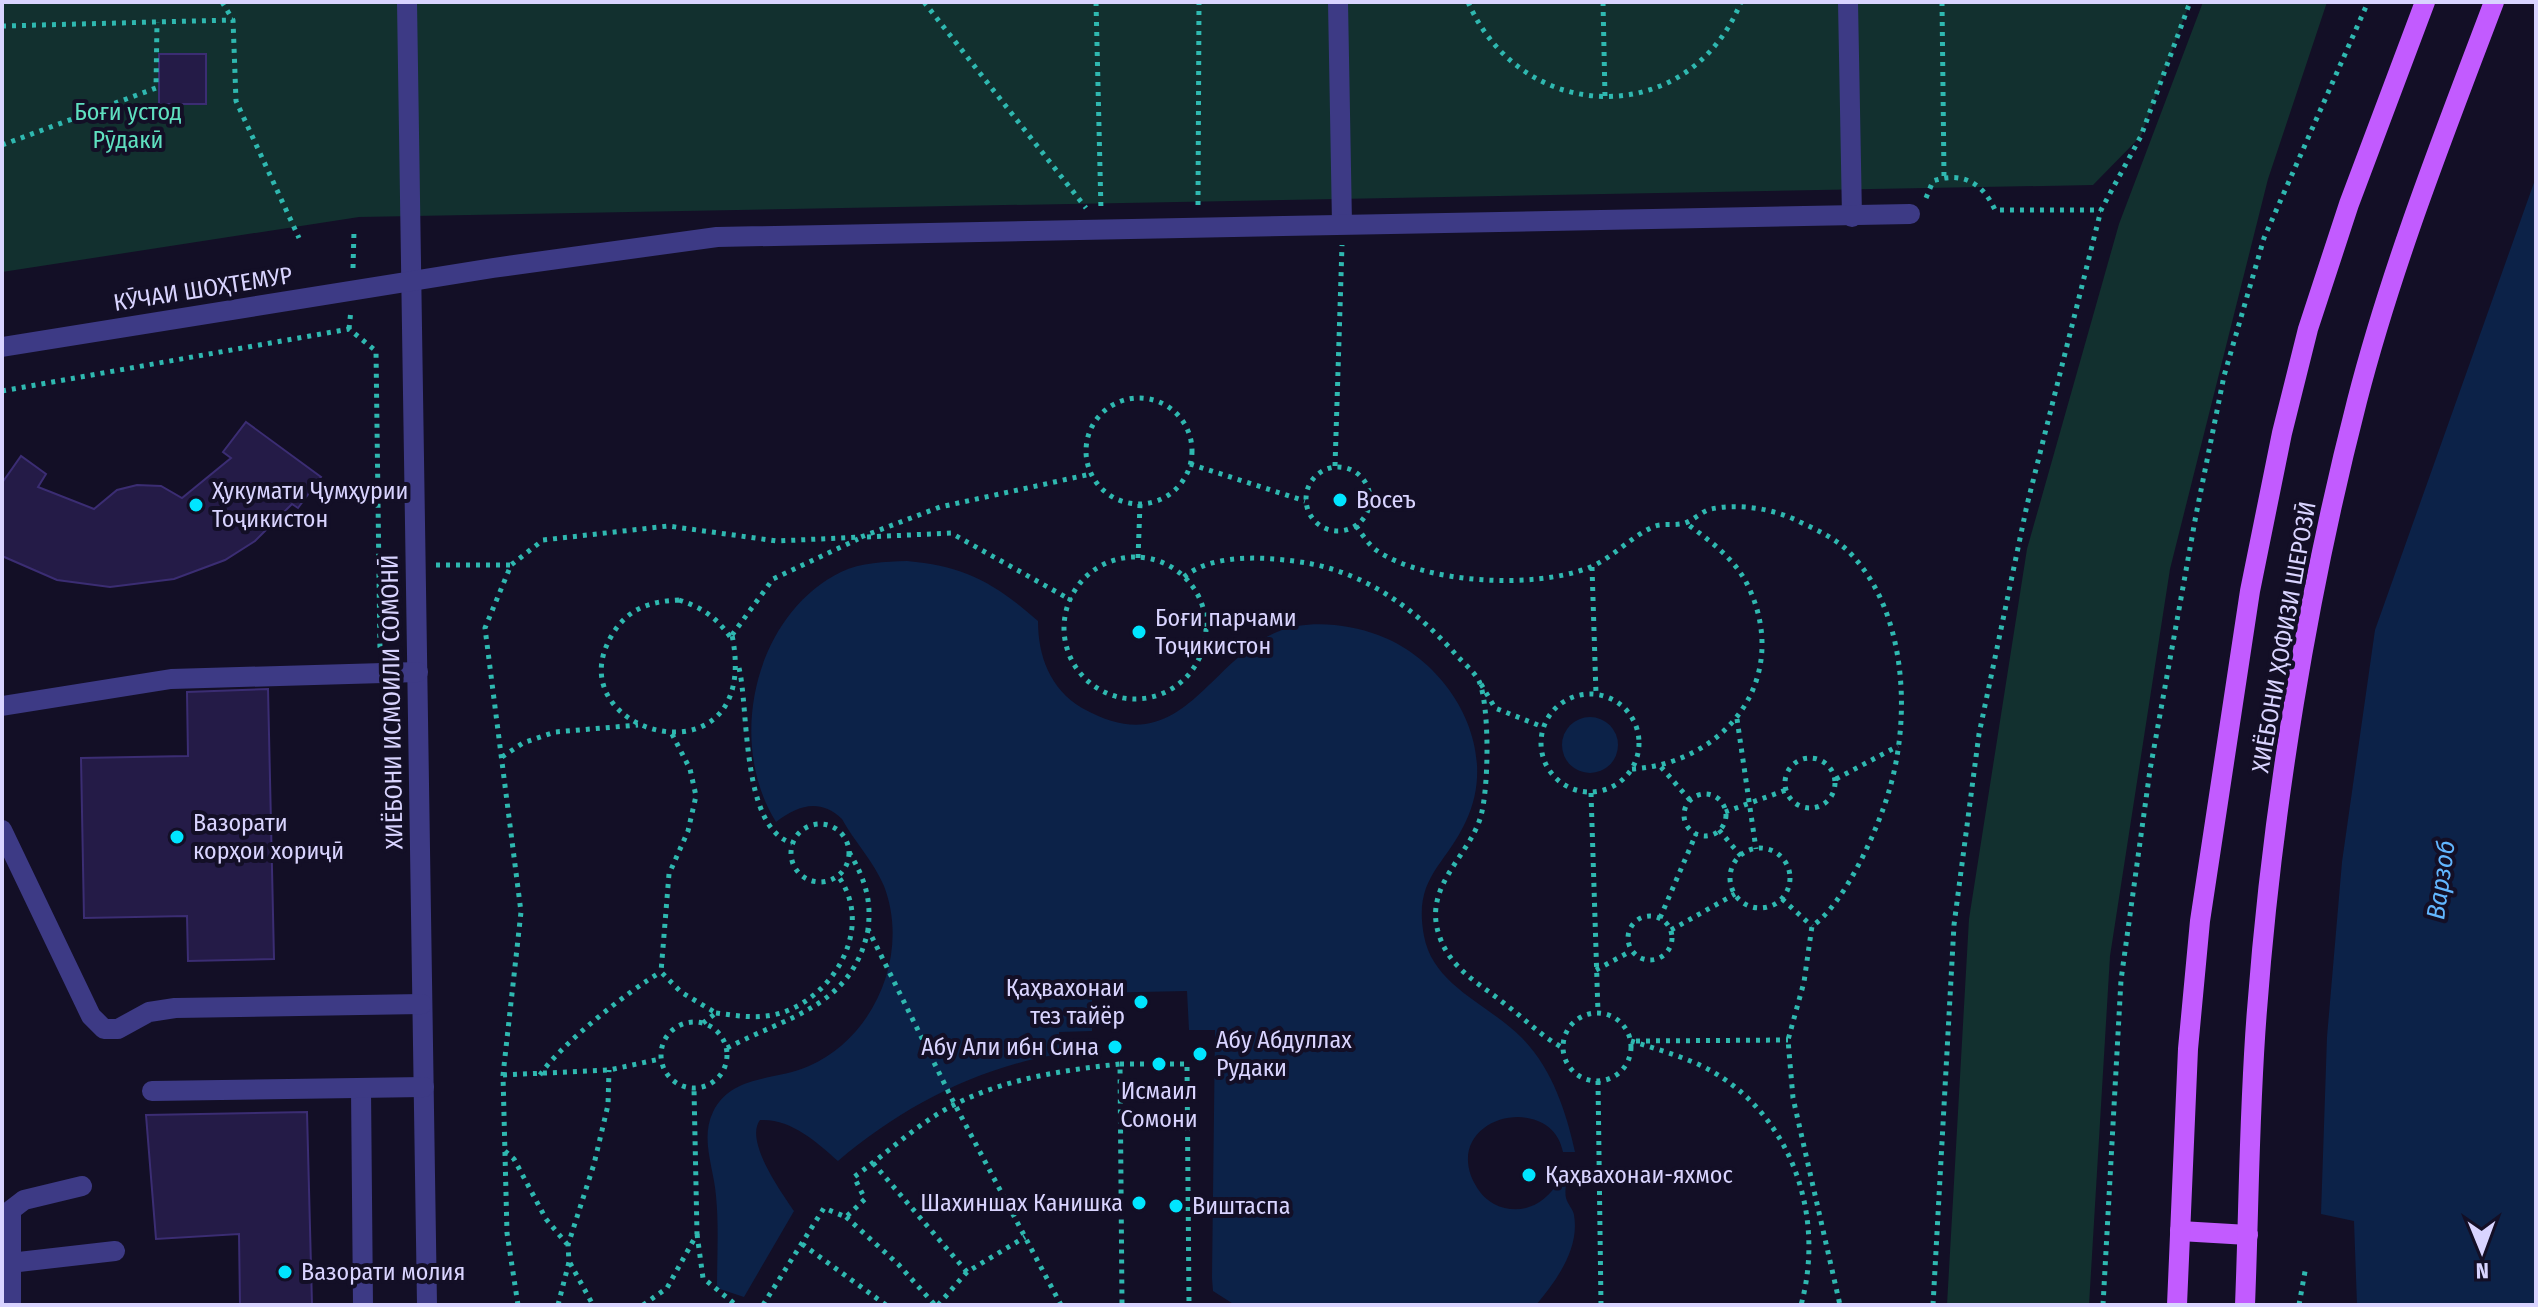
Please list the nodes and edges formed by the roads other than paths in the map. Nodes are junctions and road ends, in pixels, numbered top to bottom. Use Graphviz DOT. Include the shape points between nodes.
graph roads {
  1 [pos="407,2"];
  2 [pos="1338,2"];
  3 [pos="1848,2"];
  4 [pos="2425,2"];
  5 [pos="2494,2"];
  6 [pos="1910,214"];
  7 [pos="1852,217"];
  8 [pos="1342,224"];
  9 [pos="412,282"];
  10 [pos="2,347"];
  11 [pos="418,672"];
  12 [pos="2,706"];
  13 [pos="2,830"];
  14 [pos="422,1004"];
  15 [pos="424,1087"];
  16 [pos="361,1089"];
  17 [pos="152,1091"];
  18 [pos="82,1186"];
  19 [pos="2180,1231"];
  20 [pos="2248,1235"];
  21 [pos="115,1251"];
  22 [pos="10,1263"];
  23 [pos="11,1305"];
  24 [pos="363,1305"];
  25 [pos="427,1305"];
  26 [pos="2177,1305"];
  27 [pos="2245,1305"];
  1 -- 9 [label="street, ХИЁБОНИ ИСМОИЛИ СОМОНӢ"];
  2 -- 8 [label="street"];
  3 -- 7 [label="street"];
  4 -- 19 [label="main road, ХИЁБОНИ ҲОФИЗИ ШЕРОЗӢ" via="2308,329 2250,591 2200,921"];
  5 -- 20 [label="main road, ХИЁБОНИ ҲОФИЗИ ШЕРОЗӢ" via="2387,297 2325,544 2291,736 2264,941"];
  6 -- 7 [label="street, КӮЧАИ ШОҲТЕМУР"];
  7 -- 8 [label="street, КӮЧАИ ШОҲТЕМУР"];
  8 -- 9 [label="street, КӮЧАИ ШОҲТЕМУР" via="717,237"];
  9 -- 10 [label="street, КӮЧАИ ШОҲТЕМУР"];
  9 -- 11 [label="street, ХИЁБОНИ ИСМОИЛИ СОМОНӢ"];
  11 -- 12 [label="street" via="171,679"];
  11 -- 14 [label="street, ХИЁБОНИ ИСМОИЛИ СОМОНӢ"];
  13 -- 14 [label="street" via="91,1016 104,1029 175,1008"];
  14 -- 15 [label="street, ХИЁБОНИ ИСМОИЛИ СОМОНӢ"];
  15 -- 16 [label="street"];
  15 -- 25 [label="street, ХИЁБОНИ ИСМОИЛИ СОМОНӢ"];
  16 -- 17 [label="street"];
  16 -- 24 [label="street"];
  18 -- 22 [label="street" via="15,1204 9,1219"];
  19 -- 20 [label="main road"];
  19 -- 26 [label="main road, ХИЁБОНИ ҲОФИЗИ ШЕРОЗӢ"];
  20 -- 27 [label="main road, ХИЁБОНИ ҲОФИЗИ ШЕРОЗӢ"];
  21 -- 22 [label="street"];
  22 -- 23 [label="street"];
}
